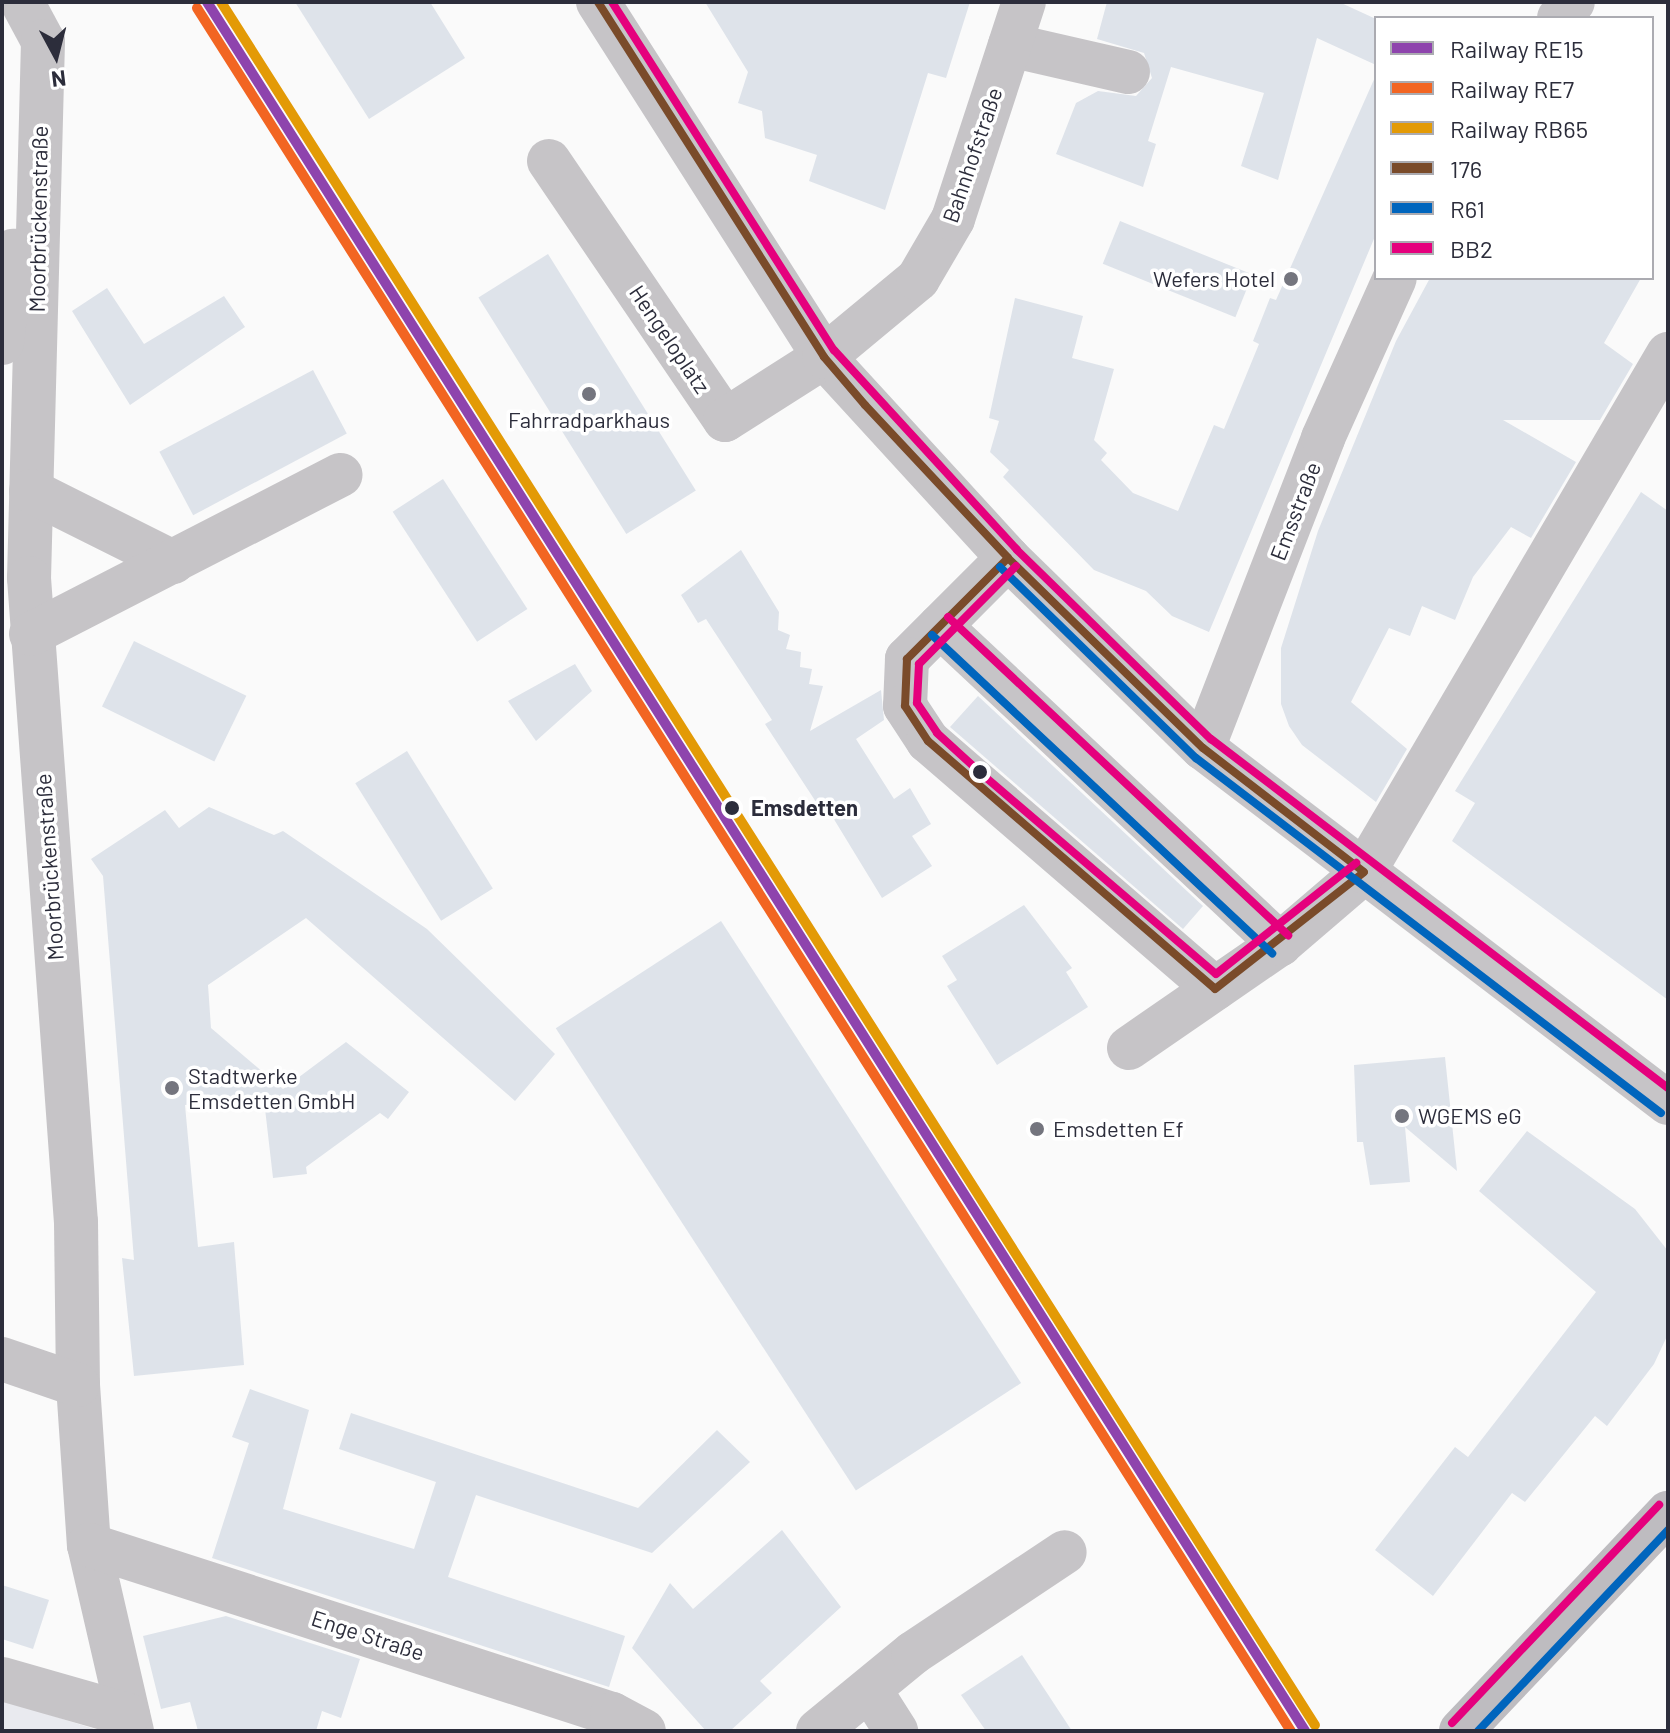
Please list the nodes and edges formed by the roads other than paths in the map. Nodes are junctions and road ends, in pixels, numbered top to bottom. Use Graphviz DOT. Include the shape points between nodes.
graph roads {
  1 [pos="22,2"];
  2 [pos="598,2"];
  3 [pos="1024,2"];
  4 [pos="1010,45"];
  5 [pos="1128,72"];
  6 [pos="549,161"];
  7 [pos="38,203"];
  8 [pos="1394,280"];
  9 [pos="2,343"];
  10 [pos="1668,354"];
  11 [pos="824,357"];
  12 [pos="341,475"];
  13 [pos="31,491"];
  14 [pos="1008,558"];
  15 [pos="173,562"];
  16 [pos="940,626"];
  17 [pos="31,634"];
  18 [pos="19,699"];
  19 [pos="1203,748"];
  20 [pos="1364,872"];
  21 [pos="1280,944"];
  22 [pos="1215,989"];
  23 [pos="1129,1048"];
  24 [pos="1668,1103"];
  25 [pos="2,1359"];
  26 [pos="78,1385"];
  27 [pos="1668,1513"];
  28 [pos="89,1545"];
  29 [pos="1065,1552"];
  30 [pos="2,1679"];
  31 [pos="870,1690"];
  32 [pos="130,1723"];
  33 [pos="644,1731"];
  34 [pos="818,1731"];
  35 [pos="896,1731"];
  36 [pos="1461,1731"];
  1 -- 7 [label="street, Moorbrückenstraße" via="43,41"];
  2 -- 11 [label="street"];
  3 -- 4 [label="street, Bahnhofstraße"];
  4 -- 5 [label="street"];
  4 -- 11 [label="street, Bahnhofstraße" via="953,219 918,279"];
  6 -- 11 [label="street, Hengeloplatz" via="725,420"];
  7 -- 9 [label="street" via="10,257"];
  7 -- 13 [label="street, Moorbrückenstraße"];
  8 -- 19 [label="street, Emsstraße" via="1323,438"];
  10 -- 20 [label="street"];
  11 -- 14 [label="street"];
  12 -- 15 [label="street"];
  13 -- 15 [label="street"];
  13 -- 17 [label="street, Moorbrückenstraße"];
  14 -- 16 [label="street"];
  14 -- 19 [label="street"];
  15 -- 17 [label="street"];
  16 -- 21 [label="street"];
  16 -- 22 [label="street" via="907,659 905,706 928,741"];
  17 -- 18 [label="street, Moorbrückenstraße"];
  18 -- 26 [label="street, Moorbrückenstraße" via="76,1222"];
  19 -- 20 [label="street"];
  20 -- 21 [label="street"];
  20 -- 24 [label="street"];
  21 -- 22 [label="street"];
  22 -- 23 [label="street"];
  25 -- 26 [label="street"];
  26 -- 28 [label="street, Moorbrückenstraße"];
  27 -- 36 [label="main road"];
  28 -- 32 [label="street, Moorbrückenstraße"];
  28 -- 33 [label="street, Enge Straße" via="612,1714"];
  29 -- 31 [label="street" via="913,1653"];
  30 -- 32 [label="street"];
  31 -- 34 [label="street"];
  31 -- 35 [label="street"];
}
